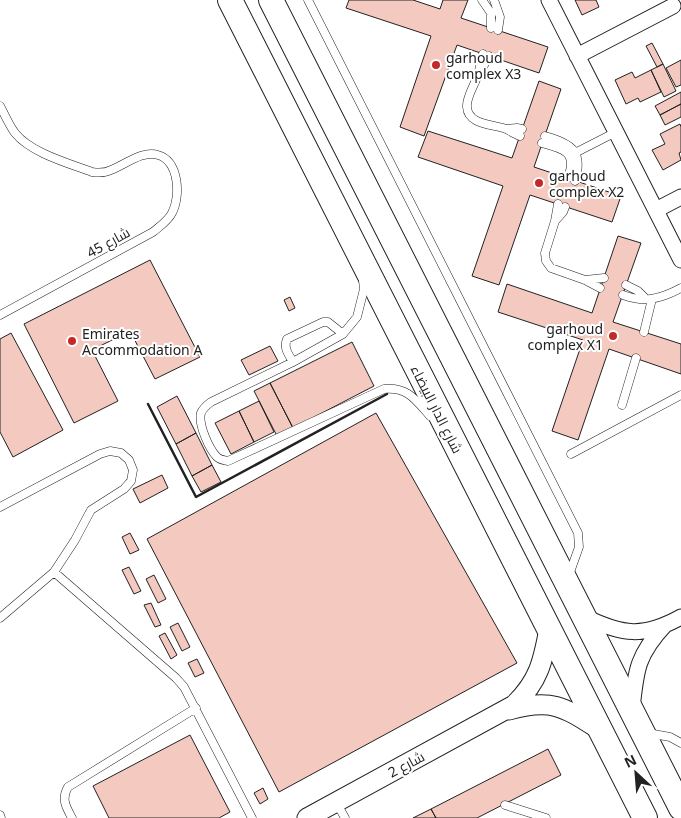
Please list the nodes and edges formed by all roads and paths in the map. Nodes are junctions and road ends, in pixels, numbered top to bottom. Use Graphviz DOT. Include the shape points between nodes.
graph roads {
  1 [pos="230,0"];
  2 [pos="271,0"];
  3 [pos="308,0"];
  4 [pos="482,0"];
  5 [pos="505,0"];
  6 [pos="549,0"];
  7 [pos="495,2"];
  8 [pos="673,6"];
  9 [pos="489,9"];
  10 [pos="486,55"];
  11 [pos="577,56"];
  12 [pos="0,106"];
  13 [pos="521,132"];
  14 [pos="616,132"];
  15 [pos="544,139"];
  16 [pos="573,154"];
  17 [pos="571,179"];
  18 [pos="681,197"];
  19 [pos="562,205"];
  20 [pos="656,210"];
  21 [pos="361,258"];
  22 [pos="681,260"];
  23 [pos="604,278"];
  24 [pos="585,280"];
  25 [pos="626,285"];
  26 [pos="600,288"];
  27 [pos="681,288"];
  28 [pos="623,294"];
  29 [pos="652,298"];
  30 [pos="0,315"];
  31 [pos="644,332"];
  32 [pos="343,334"];
  33 [pos="336,340"];
  34 [pos="340,347"];
  35 [pos="636,358"];
  36 [pos="293,362"];
  37 [pos="681,395"];
  38 [pos="622,405"];
  39 [pos="453,441"];
  40 [pos="571,454"];
  41 [pos="0,507"];
  42 [pos="54,572"];
  43 [pos="566,581"];
  44 [pos="585,617"];
  45 [pos="681,617"];
  46 [pos="0,618"];
  47 [pos="665,626"];
  48 [pos="549,629"];
  49 [pos="196,708"];
  50 [pos="505,711"];
  51 [pos="632,712"];
  52 [pos="600,730"];
  53 [pos="643,733"];
  54 [pos="681,743"];
  55 [pos="505,805"];
  56 [pos="681,808"];
  57 [pos="340,810"];
  58 [pos="316,816"];
  59 [pos="72,818"];
  60 [pos="252,818"];
  61 [pos="546,818"];
  62 [pos="645,818"];
  1 -- 21 [label="main road, شارع الدار البيضاء"];
  2 -- 43 [label="main road"];
  3 -- 43 [label="lane" via="578,533 579,547"];
  4 -- 9 [label="lane"];
  5 -- 7 [label="lane"];
  6 -- 11 [label="street"];
  7 -- 9 [label="lane"];
  7 -- 9 [label="lane" via="500,17 495,29"];
  8 -- 11 [label="street"];
  10 -- 13 [label="lane" via="468,101 469,114 473,119"];
  11 -- 14 [label="street"];
  12 -- 30 [label="lane, شارع 45" via="15,133 37,150 92,172 109,171 141,156 157,154 165,158 178,189 177,201 164,224"];
  14 -- 16 [label="lane"];
  14 -- 20 [label="street"];
  15 -- 16 [label="lane" via="569,144"];
  16 -- 17 [label="lane" via="578,165"];
  18 -- 20 [label="street"];
  19 -- 24 [label="lane" via="545,254 546,261 551,268"];
  20 -- 22 [label="street"];
  21 -- 32 [label="lane" via="364,289 361,303 357,317"];
  21 -- 39 [label="main road, شارع الدار البيضاء"];
  23 -- 24 [label="lane"];
  24 -- 26 [label="lane"];
  25 -- 29 [label="lane"];
  27 -- 29 [label="lane"];
  28 -- 29 [label="lane"];
  29 -- 31 [label="lane"];
  32 -- 33 [label="lane"];
  32 -- 36 [label="lane" via="328,322 323,322 287,339 286,349"];
  33 -- 34 [label="lane"];
  33 -- 36 [label="lane"];
  35 -- 38 [label="lane"];
  36 -- 39 [label="lane" via="204,407 200,424 215,455 221,460 234,460 364,394 394,388 413,396"];
  37 -- 40 [label="lane"];
  39 -- 48 [label="main road, شارع الدار البيضاء"];
  41 -- 42 [label="lane" via="100,454 110,451 121,453 129,460 133,470 131,481 91,510"];
  42 -- 46 [label="lane"];
  42 -- 49 [label="lane" via="176,678"];
  43 -- 44 [label="main road"];
  44 -- 47 [label="street" via="625,632"];
  44 -- 51 [label="main road"];
  45 -- 47 [label="street"];
  47 -- 51 [label="street" via="645,649 639,662"];
  48 -- 50 [label="street, شارع 2" via="542,666 535,680 526,694"];
  48 -- 52 [label="main road, شارع الدار البيضاء"];
  49 -- 59 [label="lane" via="68,787 64,799"];
  49 -- 60 [label="lane"];
  50 -- 52 [label="street, شارع 2" via="526,705 553,705 566,709"];
  50 -- 57 [label="street, شارع 2"];
  51 -- 53 [label="main road"];
  52 -- 62 [label="main road, شارع الدار البيضاء"];
  53 -- 54 [label="lane" via="670,737"];
  53 -- 56 [label="main road"];
  55 -- 61 [label="lane"];
  57 -- 58 [label="street, شارع 2"];
}
